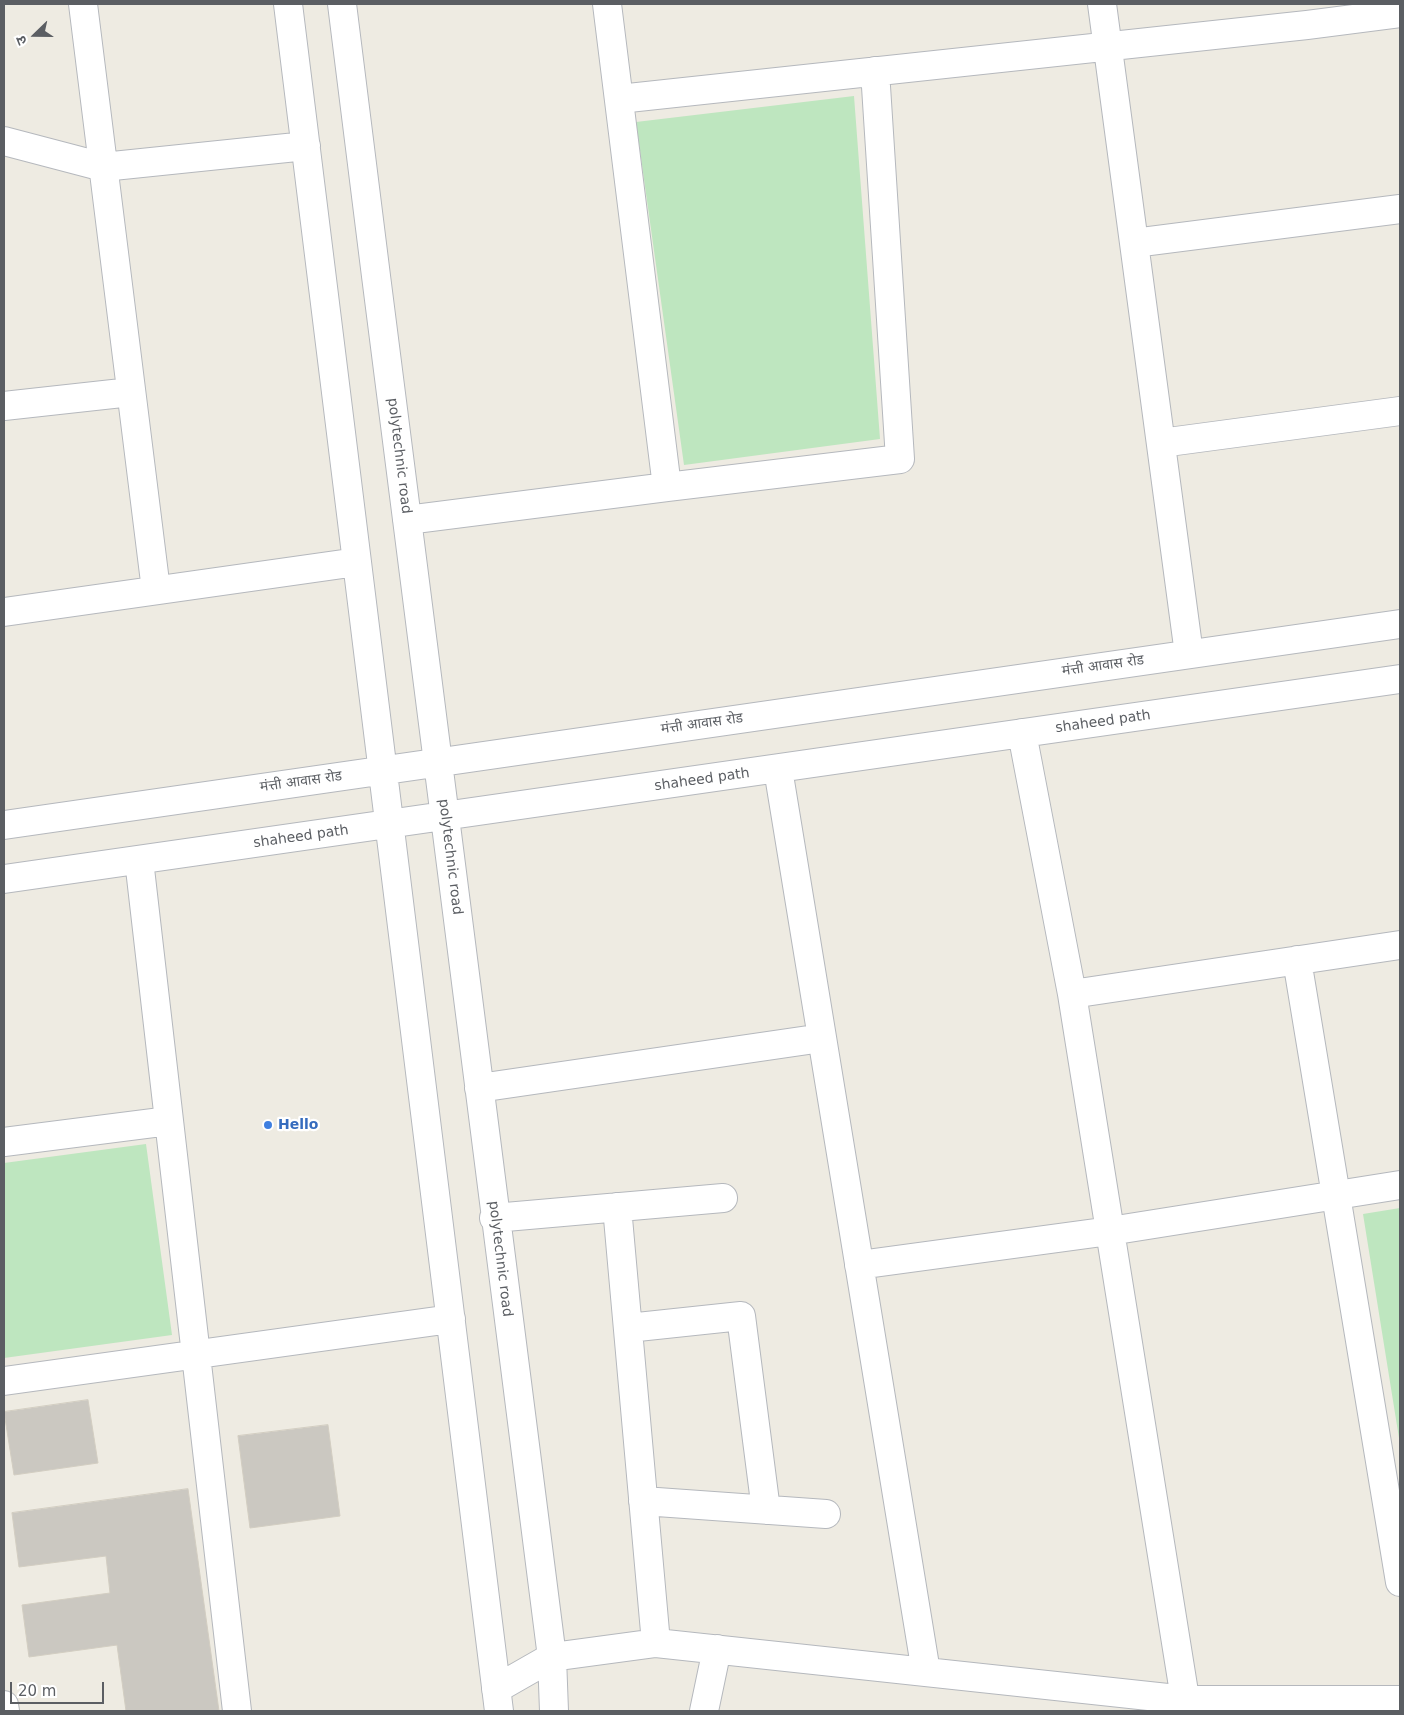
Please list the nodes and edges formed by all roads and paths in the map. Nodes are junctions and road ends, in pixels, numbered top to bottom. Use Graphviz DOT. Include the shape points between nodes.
graph roads {
  1 [pos="83,4"];
  2 [pos="288,4"];
  3 [pos="342,4"];
  4 [pos="607,4"];
  5 [pos="1102,4"];
  6 [pos="1400,13"];
  7 [pos="1305,14"];
  8 [pos="1108,46"];
  9 [pos="874,71"];
  10 [pos="619,99"];
  11 [pos="4,141"];
  12 [pos="306,146"];
  13 [pos="103,167"];
  14 [pos="1400,209"];
  15 [pos="1134,243"];
  16 [pos="131,392"];
  17 [pos="4,406"];
  18 [pos="1400,412"];
  19 [pos="1161,444"];
  20 [pos="668,487"];
  21 [pos="407,520"];
  22 [pos="357,562"];
  23 [pos="156,590"];
  24 [pos="4,612"];
  25 [pos="1400,624"];
  26 [pos="1189,654"];
  27 [pos="1400,679"];
  28 [pos="1022,733"];
  29 [pos="438,762"];
  30 [pos="778,769"];
  31 [pos="383,770"];
  32 [pos="445,816"];
  33 [pos="390,824"];
  34 [pos="4,825"];
  35 [pos="139,860"];
  36 [pos="4,879"];
  37 [pos="1400,945"];
  38 [pos="1297,960"];
  39 [pos="1072,994"];
  40 [pos="822,1038"];
  41 [pos="478,1088"];
  42 [pos="169,1121"];
  43 [pos="4,1142"];
  44 [pos="1400,1185"];
  45 [pos="1336,1195"];
  46 [pos="723,1198"];
  47 [pos="617,1207"];
  48 [pos="494,1218"];
  49 [pos="1110,1231"];
  50 [pos="859,1265"];
  51 [pos="451,1319"];
  52 [pos="628,1328"];
  53 [pos="196,1354"];
  54 [pos="4,1380"];
  55 [pos="1390,1458"];
  56 [pos="643,1502"];
  57 [pos="766,1510"];
  58 [pos="826,1514"];
  59 [pos="1400,1582"];
  60 [pos="656,1642"];
  61 [pos="717,1649"];
  62 [pos="552,1657"];
  63 [pos="926,1672"];
  64 [pos="497,1700"];
  65 [pos="1400,1700"];
  66 [pos="4,1705"];
  67 [pos="1186,1706"];
  68 [pos="4,1711"];
  69 [pos="237,1711"];
  70 [pos="554,1711"];
  71 [pos="704,1711"];
  1 -- 13 [label="street"];
  2 -- 12 [label="street"];
  3 -- 21 [label="street, polytechnic road"];
  4 -- 10 [label="street"];
  5 -- 8 [label="street"];
  6 -- 7 [label="street"];
  7 -- 8 [label="street"];
  8 -- 9 [label="street"];
  8 -- 15 [label="street"];
  9 -- 10 [label="street"];
  9 -- 20 [label="street" via="900,459"];
  10 -- 20 [label="street"];
  11 -- 13 [label="street"];
  12 -- 13 [label="street"];
  12 -- 22 [label="street"];
  13 -- 16 [label="street"];
  14 -- 15 [label="street"];
  15 -- 19 [label="street"];
  16 -- 17 [label="street"];
  16 -- 23 [label="street"];
  18 -- 19 [label="street"];
  19 -- 26 [label="street"];
  20 -- 21 [label="street"];
  21 -- 29 [label="street, polytechnic road"];
  22 -- 23 [label="street"];
  22 -- 31 [label="street"];
  23 -- 24 [label="street"];
  25 -- 26 [label="street, मंत्ती आवास रोड"];
  26 -- 29 [label="street, मंत्ती आवास रोड"];
  27 -- 28 [label="street, shaheed path"];
  28 -- 30 [label="street, shaheed path"];
  28 -- 39 [label="street"];
  29 -- 31 [label="street, मंत्ती आवास रोड"];
  29 -- 32 [label="street, polytechnic road"];
  30 -- 32 [label="street, shaheed path"];
  30 -- 40 [label="street"];
  31 -- 33 [label="street"];
  31 -- 34 [label="street, मंत्ती आवास रोड"];
  32 -- 33 [label="street, shaheed path"];
  32 -- 41 [label="street, polytechnic road"];
  33 -- 35 [label="street, shaheed path"];
  33 -- 51 [label="street"];
  35 -- 36 [label="street, shaheed path"];
  35 -- 42 [label="street"];
  37 -- 38 [label="street"];
  38 -- 39 [label="street"];
  38 -- 45 [label="street"];
  39 -- 49 [label="street"];
  40 -- 41 [label="street"];
  40 -- 50 [label="street"];
  41 -- 48 [label="street, polytechnic road"];
  42 -- 43 [label="street"];
  42 -- 53 [label="street"];
  44 -- 45 [label="street"];
  45 -- 49 [label="street"];
  45 -- 55 [label="street"];
  46 -- 47 [label="street"];
  47 -- 48 [label="street"];
  47 -- 52 [label="street"];
  48 -- 62 [label="street, polytechnic road"];
  49 -- 50 [label="street"];
  49 -- 67 [label="street"];
  50 -- 63 [label="street"];
  51 -- 53 [label="street"];
  51 -- 64 [label="street"];
  52 -- 56 [label="street"];
  52 -- 57 [label="street" via="742,1316"];
  53 -- 54 [label="street"];
  53 -- 69 [label="street"];
  55 -- 59 [label="street"];
  56 -- 57 [label="street"];
  56 -- 60 [label="street"];
  57 -- 58 [label="street"];
  60 -- 61 [label="street"];
  60 -- 62 [label="street"];
  61 -- 63 [label="street"];
  61 -- 71 [label="street"];
  62 -- 64 [label="street"];
  62 -- 70 [label="street, polytechnic road"];
  63 -- 67 [label="street"];
  65 -- 67 [label="street"];
  66 -- 68 [label="street"];
}
